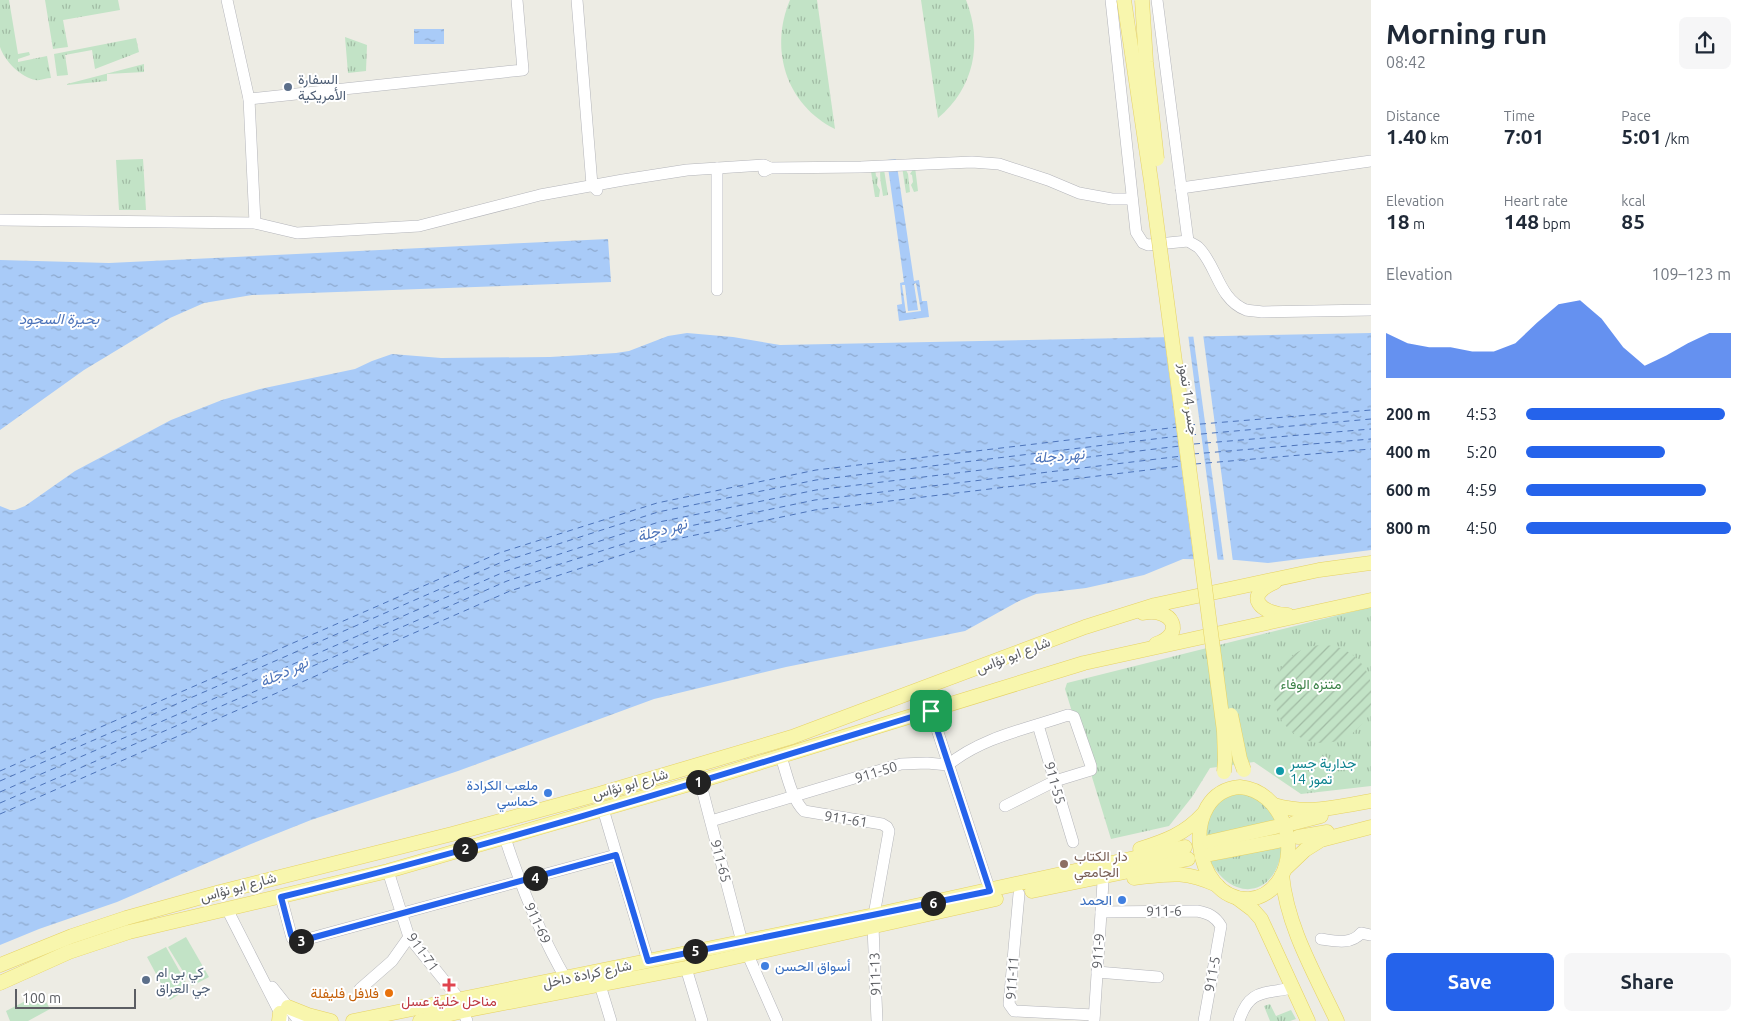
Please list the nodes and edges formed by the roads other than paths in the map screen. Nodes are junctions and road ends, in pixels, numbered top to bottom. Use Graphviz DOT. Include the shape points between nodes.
graph roads {
  1 [pos="227,0"];
  2 [pos="518,0"];
  3 [pos="577,0"];
  4 [pos="1111,0"];
  5 [pos="1124,0"];
  6 [pos="1142,0"];
  7 [pos="1157,0"];
  8 [pos="249,99"];
  9 [pos="1371,161"];
  10 [pos="717,171"];
  11 [pos="592,185"];
  12 [pos="1181,188"];
  13 [pos="1132,199"];
  14 [pos="0,220"];
  15 [pos="255,223"];
  16 [pos="1188,240"];
  17 [pos="717,290"];
  18 [pos="1371,310"];
  19 [pos="1371,563"];
  20 [pos="1319,570"];
  21 [pos="1371,600"];
  22 [pos="1336,608"];
  23 [pos="1085,627"];
  24 [pos="1122,654"];
  25 [pos="931,711"];
  26 [pos="1038,725"];
  27 [pos="781,757"];
  28 [pos="948,765"];
  29 [pos="700,781"];
  30 [pos="1054,781"];
  31 [pos="1259,792"];
  32 [pos="1217,796"];
  33 [pos="795,797"];
  34 [pos="1371,801"];
  35 [pos="1274,805"];
  36 [pos="1371,805"];
  37 [pos="1005,806"];
  38 [pos="603,809"];
  39 [pos="1205,811"];
  40 [pos="711,821"];
  41 [pos="1294,823"];
  42 [pos="1275,827"];
  43 [pos="1369,829"];
  44 [pos="505,838"];
  45 [pos="1298,838"];
  46 [pos="1278,841"];
  47 [pos="1072,842"];
  48 [pos="1186,853"];
  49 [pos="616,855"];
  50 [pos="388,871"];
  51 [pos="1284,872"];
  52 [pos="1055,881"];
  53 [pos="1103,882"];
  54 [pos="520,883"];
  55 [pos="1218,886"];
  56 [pos="990,891"];
  57 [pos="1019,894"];
  58 [pos="1234,896"];
  59 [pos="281,897"];
  60 [pos="227,909"];
  61 [pos="1101,912"];
  62 [pos="401,915"];
  63 [pos="873,921"];
  64 [pos="1220,926"];
  65 [pos="1371,935"];
  66 [pos="409,937"];
  67 [pos="1321,939"];
  68 [pos="745,948"];
  69 [pos="648,961"];
  70 [pos="0,964"];
  71 [pos="686,968"];
  72 [pos="1097,972"];
  73 [pos="1158,977"];
  74 [pos="566,979"];
  75 [pos="0,983"];
  76 [pos="600,985"];
  77 [pos="1292,988"];
  78 [pos="360,989"];
  79 [pos="463,1010"];
  80 [pos="283,1015"];
  81 [pos="1094,1018"];
  82 [pos="299,1021"];
  83 [pos="331,1021"];
  84 [pos="353,1021"];
  85 [pos="420,1021"];
  86 [pos="611,1021"];
  87 [pos="702,1021"];
  88 [pos="777,1021"];
  89 [pos="877,1021"];
  90 [pos="1204,1021"];
  91 [pos="1239,1021"];
  92 [pos="1308,1021"];
  93 [pos="1337,1021"];
  1 -- 8 [label="street"];
  2 -- 8 [label="street" via="523,70"];
  3 -- 11 [label="street"];
  4 -- 13 [label="street"];
  5 -- 32 [label="main road, جسر 14 تموز, bridge" via="1224,731 1224,772"];
  6 -- 31 [label="main road, جسر 14 تموز, bridge" via="1160,180 1233,728 1244,770"];
  7 -- 12 [label="street"];
  8 -- 15 [label="street"];
  9 -- 12 [label="street"];
  10 -- 11 [label="street" via="655,174"];
  10 -- 13 [label="street" via="764,165 770,168 861,167 972,162 999,164 1079,193"];
  10 -- 17 [label="street"];
  11 -- 15 [label="street" via="419,226 297,233"];
  12 -- 16 [label="street"];
  13 -- 16 [label="street" via="1136,232 1143,243"];
  14 -- 15 [label="street"];
  16 -- 18 [label="street" via="1199,248 1220,286 1246,310"];
  19 -- 20 [label="main road, شارع ابو نؤاس"];
  20 -- 22 [label="main road" via="1268,585 1258,596 1260,607 1277,615"];
  20 -- 23 [label="main road, شارع ابو نؤاس" via="1155,605"];
  21 -- 22 [label="main road, شارع ابو نؤاس"];
  22 -- 24 [label="main road, شارع ابو نؤاس"];
  23 -- 24 [label="main road" via="1151,611 1170,617 1173,629 1161,642"];
  23 -- 70 [label="main road, شارع ابو نؤاس" via="792,737 452,834 126,918"];
  24 -- 25 [label="main road, شارع ابو نؤاس"];
  25 -- 27 [label="main road, شارع ابو نؤاس"];
  25 -- 28 [label="street"];
  26 -- 28 [label="street" via="980,743"];
  26 -- 30 [label="street, 911-55"];
  26 -- 30 [label="street" via="1068,715 1074,717 1091,766 1091,770"];
  27 -- 29 [label="main road, شارع ابو نؤاس"];
  27 -- 33 [label="street, 911-61"];
  28 -- 33 [label="street, 911-50" via="901,764"];
  28 -- 56 [label="street"];
  29 -- 38 [label="main road, شارع ابو نؤاس"];
  29 -- 40 [label="street, 911-65"];
  30 -- 37 [label="street"];
  30 -- 47 [label="street, 911-55"];
  31 -- 32 [label="main road" via="1234,788"];
  31 -- 35 [label="main road"];
  32 -- 39 [label="main road"];
  33 -- 40 [label="street, 911-50"];
  33 -- 63 [label="street, 911-61" via="804,811 887,827 889,831"];
  34 -- 35 [label="main road" via="1312,811"];
  35 -- 51 [label="main road" via="1287,836 1288,856"];
  36 -- 41 [label="main road"];
  38 -- 44 [label="main road, شارع ابو نؤاس"];
  38 -- 49 [label="street"];
  39 -- 52 [label="main road" via="1184,832 1166,841"];
  39 -- 55 [label="main road" via="1200,830 1200,850 1206,870"];
  40 -- 68 [label="street, 911-65"];
  42 -- 46 [label="main road" via="1210,848"];
  43 -- 45 [label="main road"];
  43 -- 51 [label="main road" via="1320,840"];
  44 -- 50 [label="main road, شارع ابو نؤاس"];
  44 -- 54 [label="street, 911-69"];
  48 -- 52 [label="main road"];
  49 -- 54 [label="street"];
  49 -- 69 [label="street"];
  50 -- 59 [label="main road, شارع ابو نؤاس"];
  50 -- 62 [label="street, 911-71"];
  51 -- 58 [label="main road" via="1271,890 1260,897"];
  51 -- 93 [label="main road" via="1286,901 1293,924"];
  52 -- 53 [label="main road"];
  52 -- 56 [label="main road, شارع كرادة داخل"];
  52 -- 57 [label="main road, شارع كرادة داخل"];
  53 -- 55 [label="main road" via="1182,873"];
  53 -- 61 [label="street, 911-9"];
  54 -- 62 [label="street"];
  54 -- 74 [label="street, 911-69"];
  55 -- 58 [label="main road"];
  56 -- 63 [label="main road, شارع كرادة داخل"];
  57 -- 63 [label="main road, شارع كرادة داخل"];
  57 -- 81 [label="street, 911-11" via="1011,1008 1014,1011"];
  58 -- 77 [label="main road" via="1260,919"];
  59 -- 60 [label="main road, شارع ابو نؤاس"];
  59 -- 62 [label="street" via="291,935 297,941"];
  60 -- 75 [label="main road, شارع ابو نؤاس" via="97,942"];
  60 -- 80 [label="street"];
  61 -- 64 [label="street, 911-6" via="1197,911 1217,919"];
  61 -- 72 [label="street, 911-9"];
  62 -- 66 [label="street, 911-71"];
  63 -- 68 [label="main road, شارع كرادة داخل"];
  63 -- 89 [label="street, 911-13"];
  64 -- 90 [label="street, 911-5"];
  65 -- 67 [label="street" via="1361,934 1346,942"];
  66 -- 78 [label="street" via="392,961"];
  66 -- 79 [label="street, 911-71"];
  68 -- 69 [label="main road, شارع كرادة داخل"];
  68 -- 71 [label="main road, شارع كرادة داخل"];
  68 -- 88 [label="street, 911-65"];
  69 -- 74 [label="main road, شارع كرادة داخل"];
  71 -- 76 [label="main road, شارع كرادة داخل"];
  71 -- 87 [label="street"];
  72 -- 73 [label="street"];
  72 -- 81 [label="street, 911-9"];
  74 -- 79 [label="main road, شارع كرادة داخل"];
  76 -- 79 [label="main road, شارع كرادة داخل"];
  76 -- 86 [label="street"];
  77 -- 91 [label="street" via="1252,998 1245,1004"];
  77 -- 92 [label="main road"];
  79 -- 84 [label="main road, شارع كرادة داخل"];
  79 -- 85 [label="main road, شارع كرادة داخل"];
  80 -- 82 [label="street"];
  80 -- 83 [label="main road" via="308,1015"];
}
